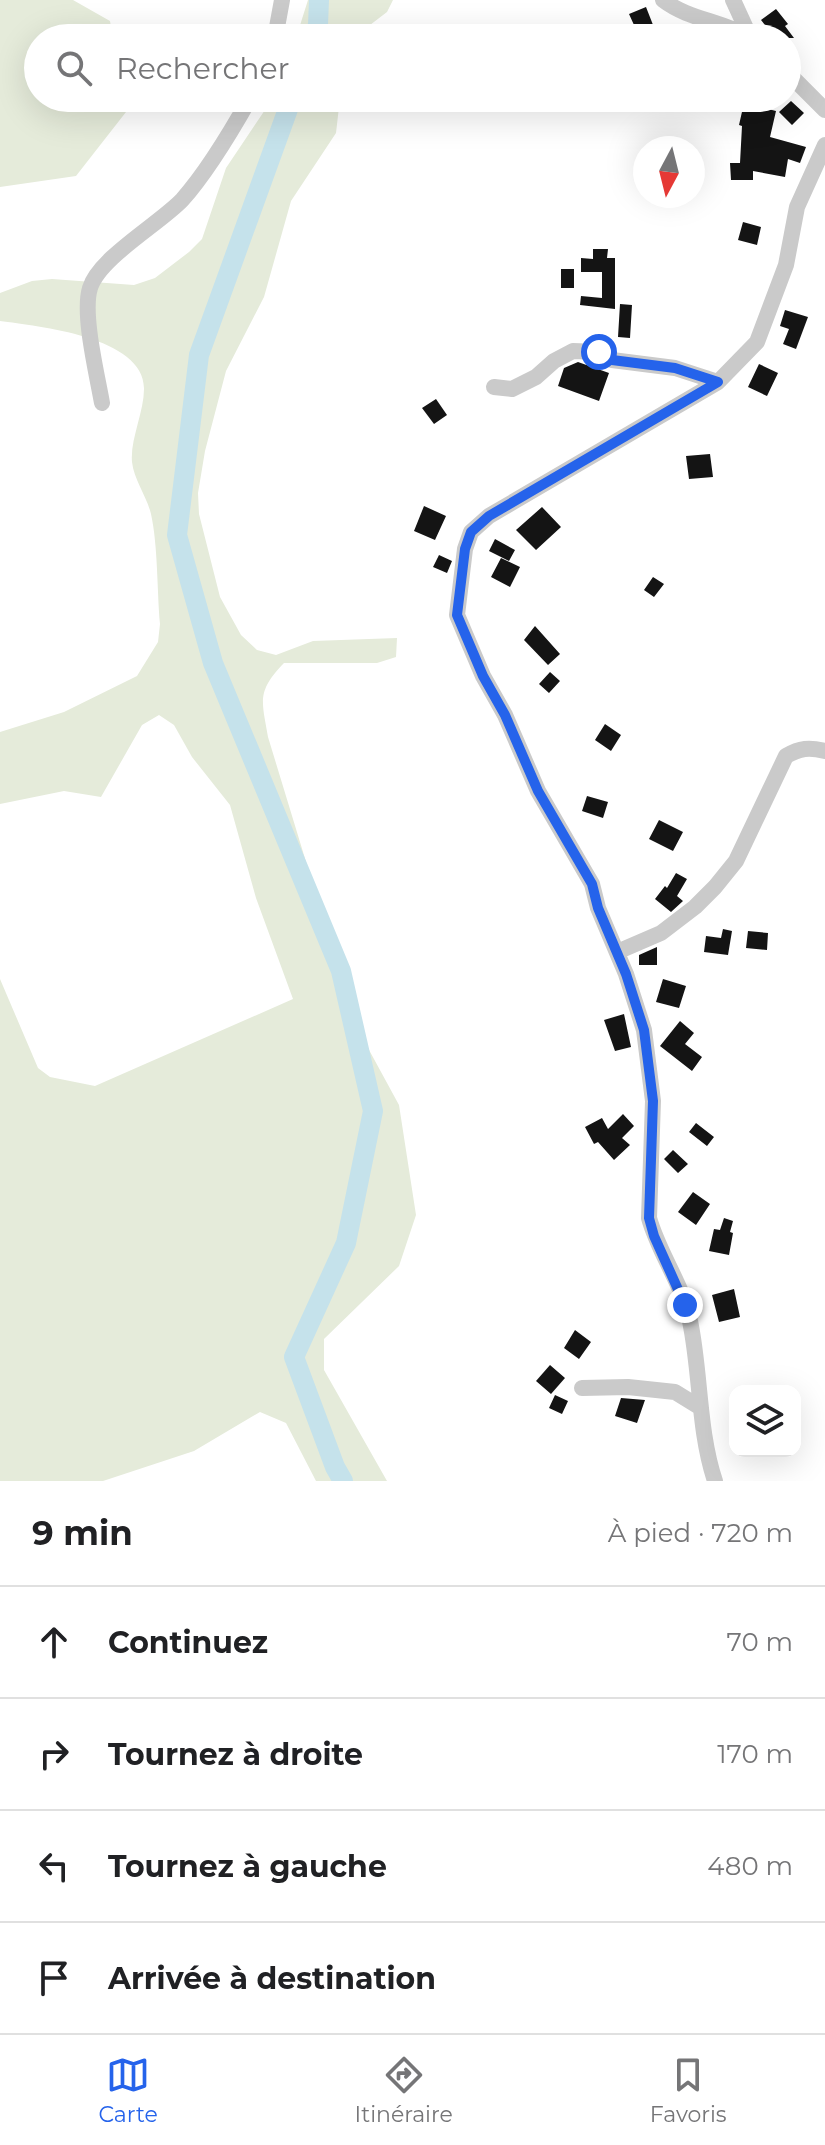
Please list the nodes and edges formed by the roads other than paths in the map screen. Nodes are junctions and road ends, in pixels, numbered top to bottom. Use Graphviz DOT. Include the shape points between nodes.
graph roads {
  1 [pos="282,0"];
  2 [pos="663,0"];
  3 [pos="733,0"];
  4 [pos="278,24"];
  5 [pos="720,24"];
  6 [pos="744,24"];
  7 [pos="801,86"];
  8 [pos="825,110"];
  9 [pos="242,112"];
  10 [pos="825,145"];
  11 [pos="718,382"];
  12 [pos="494,387"];
  13 [pos="102,403"];
  14 [pos="825,751"];
  15 [pos="617,952"];
  16 [pos="582,1388"];
  17 [pos="701,1408"];
  18 [pos="715,1481"];
  1 -- 4 [label="street"];
  2 -- 5 [label="street" via="676,11"];
  3 -- 6 [label="street"];
  7 -- 8 [label="street"];
  9 -- 13 [label="street" via="181,201 99,270 90,286 87,306"];
  10 -- 11 [label="street" via="797,207 786,265 757,342"];
  11 -- 12 [label="street" via="675,368 573,351 512,389"];
  11 -- 15 [label="street" via="489,516 471,532 463,563 457,615 538,791 592,884"];
  14 -- 15 [label="street" via="811,747 786,756 736,861 715,887 661,933"];
  15 -- 17 [label="street" via="651,1066 649,1218 690,1320"];
  16 -- 17 [label="street" via="675,1392"];
  17 -- 18 [label="street"];
}
